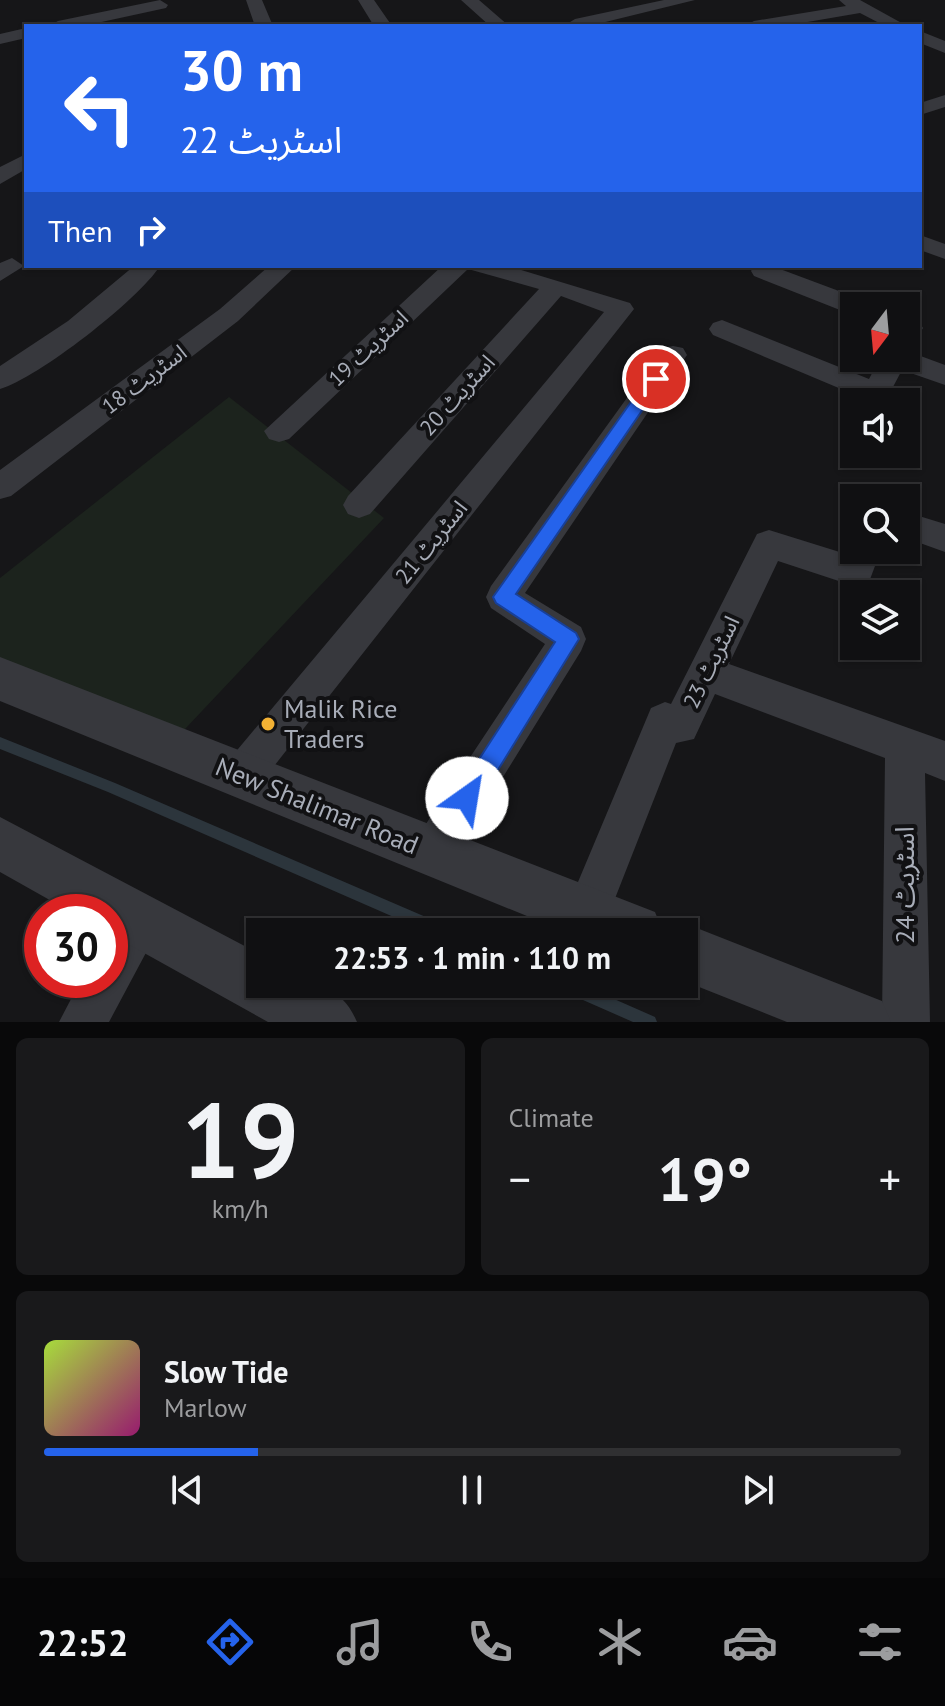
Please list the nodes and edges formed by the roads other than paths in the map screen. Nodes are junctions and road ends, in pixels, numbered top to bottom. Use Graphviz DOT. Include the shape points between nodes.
graph roads {
  1 [pos="254,0"];
  2 [pos="366,0"];
  3 [pos="469,0"];
  4 [pos="675,1"];
  5 [pos="160,2"];
  6 [pos="854,4"];
  7 [pos="67,24"];
  8 [pos="166,24"];
  9 [pos="263,24"];
  10 [pos="382,24"];
  11 [pos="498,24"];
  12 [pos="575,24"];
  13 [pos="763,24"];
  14 [pos="894,24"];
  15 [pos="24,33"];
  16 [pos="922,38"];
  17 [pos="0,39"];
  18 [pos="945,48"];
  19 [pos="945,101"];
  20 [pos="922,108"];
  21 [pos="24,161"];
  22 [pos="0,177"];
  23 [pos="922,243"];
  24 [pos="945,252"];
  25 [pos="146,268"];
  26 [pos="282,268"];
  27 [pos="455,268"];
  28 [pos="486,268"];
  29 [pos="767,268"];
  30 [pos="556,286"];
  31 [pos="840,301"];
  32 [pos="722,329"];
  33 [pos="673,355"];
  34 [pos="920,366"];
  35 [pos="888,372"];
  36 [pos="945,375"];
  37 [pos="0,379"];
  38 [pos="279,431"];
  39 [pos="0,487"];
  40 [pos="359,505"];
  41 [pos="920,530"];
  42 [pos="945,538"];
  43 [pos="860,564"];
  44 [pos="706,673"];
  45 [pos="0,679"];
  46 [pos="905,747"];
  47 [pos="945,761"];
  48 [pos="242,775"];
  49 [pos="0,843"];
  50 [pos="433,851"];
  51 [pos="587,913"];
  52 [pos="600,918"];
  53 [pos="142,919"];
  54 [pos="128,944"];
  55 [pos="698,958"];
  56 [pos="97,998"];
  57 [pos="83,1022"];
  58 [pos="327,1022"];
  59 [pos="861,1022"];
  60 [pos="906,1022"];
  1 -- 9 [label="street"];
  2 -- 10 [label="street"];
  3 -- 11 [label="street"];
  4 -- 12 [label="street"];
  5 -- 7 [label="street"];
  5 -- 8 [label="street"];
  6 -- 13 [label="street"];
  6 -- 14 [label="street"];
  15 -- 17 [label="street"];
  16 -- 18 [label="street"];
  19 -- 20 [label="street"];
  21 -- 22 [label="street"];
  23 -- 24 [label="street"];
  25 -- 37 [label="street" via="106,307"];
  26 -- 39 [label="street, اسٹریٹ 18" via="229,315"];
  27 -- 38 [label="street, اسٹریٹ 19"];
  28 -- 30 [label="street"];
  29 -- 31 [label="street" via="763,271"];
  30 -- 40 [label="street, اسٹریٹ 20"];
  30 -- 48 [label="street, اسٹریٹ 21" via="621,309"];
  32 -- 35 [label="street" via="876,393"];
  33 -- 50 [label="street" via="503,597 568,639"];
  34 -- 36 [label="street"];
  41 -- 42 [label="street"];
  43 -- 44 [label="street, اسٹریٹ 23" via="857,572 769,544"];
  44 -- 46 [label="street"];
  44 -- 51 [label="street, اسٹریٹ 23" via="680,726 665,721"];
  45 -- 48 [label="street, New Shalimar Road"];
  46 -- 47 [label="street"];
  46 -- 60 [label="street, اسٹریٹ 24"];
  48 -- 50 [label="street, New Shalimar Road"];
  49 -- 53 [label="street"];
  50 -- 51 [label="street, New Shalimar Road"];
  51 -- 52 [label="street, New Shalimar Road"];
  53 -- 54 [label="street"];
  53 -- 58 [label="street"];
  55 -- 59 [label="street"];
  56 -- 57 [label="street"];
}
